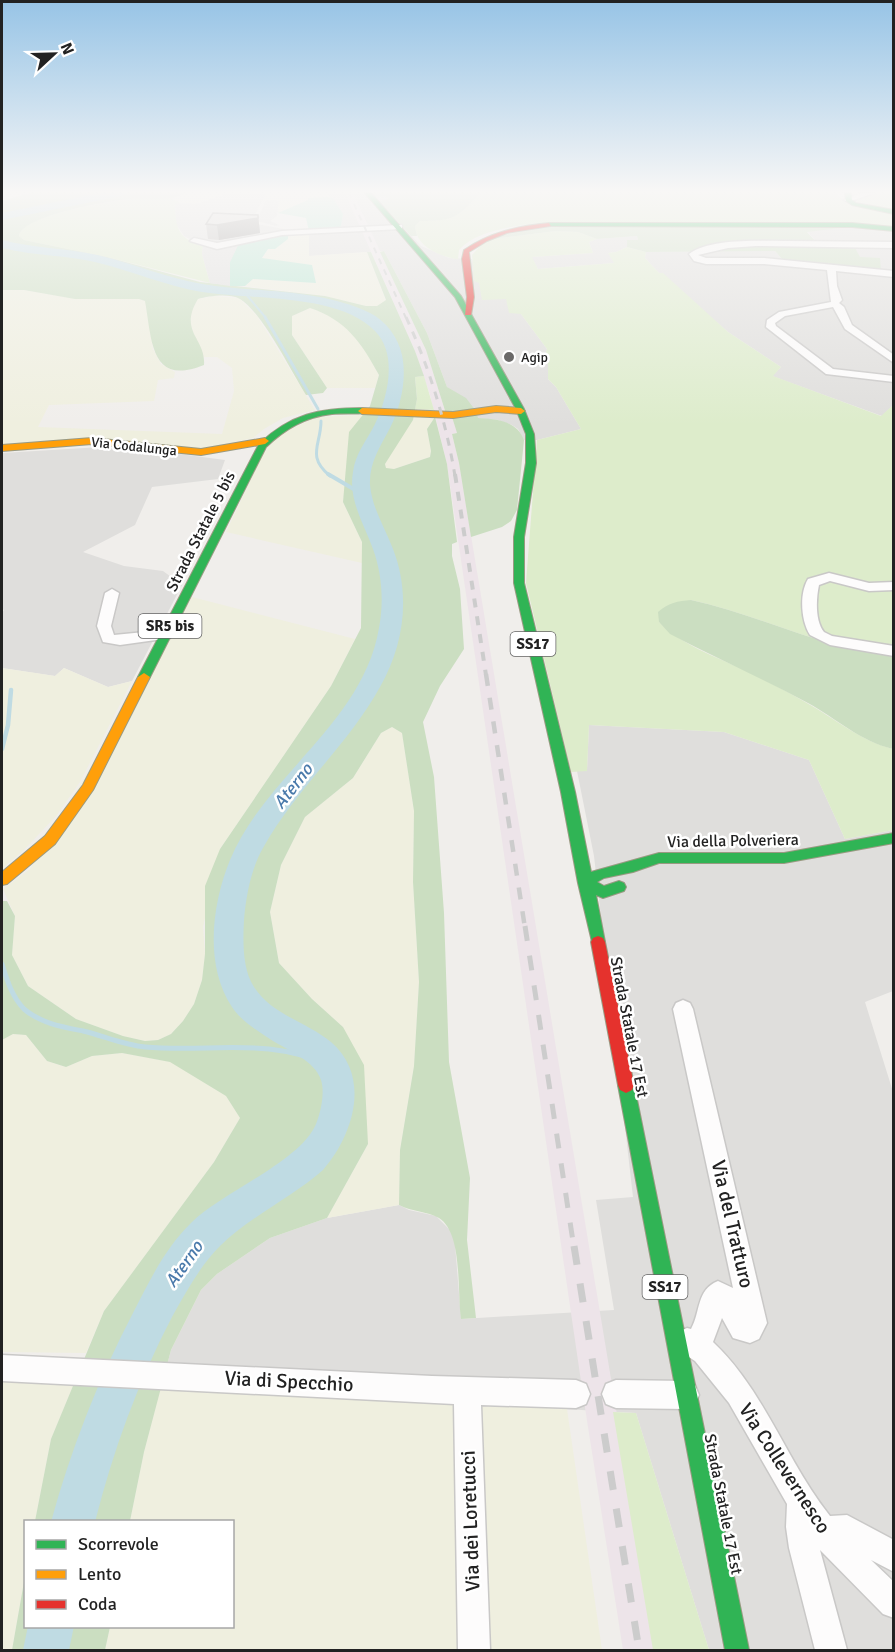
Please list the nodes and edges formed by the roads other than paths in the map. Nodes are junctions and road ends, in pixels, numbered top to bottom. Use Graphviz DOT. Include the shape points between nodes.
graph roads {
  1 [pos="442,270"];
  2 [pos="464,270"];
  3 [pos="831,270"];
  4 [pos="857,270"];
  5 [pos="890,274"];
  6 [pos="463,291"];
  7 [pos="834,304"];
  8 [pos="894,360"];
  9 [pos="894,379"];
  10 [pos="510,392"];
  11 [pos="521,411"];
  12 [pos="493,413"];
  13 [pos="530,434"];
  14 [pos="266,441"];
  15 [pos="2,448"];
  16 [pos="894,586"];
  17 [pos="112,593"];
  18 [pos="165,635"];
  19 [pos="894,651"];
  20 [pos="894,838"];
  21 [pos="579,852"];
  22 [pos="644,863"];
  23 [pos="616,870"];
  24 [pos="2,880"];
  25 [pos="585,883"];
  26 [pos="619,887"];
  27 [pos="592,923"];
  28 [pos="683,1009"];
  29 [pos="685,1343"];
  30 [pos="2,1368"];
  31 [pos="467,1392"];
  32 [pos="576,1394"];
  33 [pos="616,1394"];
  34 [pos="685,1395"];
  35 [pos="802,1501"];
  36 [pos="828,1536"];
  37 [pos="894,1557"];
  38 [pos="894,1603"];
  39 [pos="474,1650"];
  40 [pos="737,1650"];
  41 [pos="831,1650"];
  1 -- 6 [label="main road, SS17"];
  2 -- 6 [label="main road"];
  3 -- 7 [label="street" via="837,302"];
  4 -- 5 [label="street"];
  6 -- 10 [label="main road, SS17" via="468,312"];
  7 -- 8 [label="street" via="839,306 851,330"];
  7 -- 9 [label="street" via="782,314 772,320 771,327 830,372"];
  10 -- 11 [label="main road, SS17"];
  10 -- 12 [label="main road"];
  11 -- 12 [label="main road, Strada Statale 5 bis / SR5 bis" via="509,417"];
  11 -- 13 [label="main road, Strada Statale 17 Est / SS17"];
  12 -- 13 [label="main road, Strada Statale 5 bis / SR5 bis"];
  12 -- 14 [label="main road, Strada Statale 5 bis / SR5 bis" via="323,413 278,429"];
  13 -- 21 [label="main road, Strada Statale 17 Est / SS17" via="531,464 519,537 519,583"];
  14 -- 15 [label="main road, Via Codalunga" via="201,452 92,441"];
  14 -- 18 [label="main road, Strada Statale 5 bis / SR5 bis"];
  16 -- 19 [label="street" via="869,588 829,577 813,582 810,589 813,628 818,634 830,640"];
  17 -- 18 [label="street" via="104,626 108,639"];
  18 -- 24 [label="main road, Strada Statale 5 bis / SR5 bis" via="78,802 50,840"];
  20 -- 22 [label="main road, Via della Polveriera" via="784,858 659,858"];
  21 -- 23 [label="main road" via="594,866"];
  21 -- 25 [label="main road, Strada Statale 17 Est / SS17"];
  22 -- 23 [label="main road, Via della Polveriera"];
  22 -- 26 [label="main road"];
  23 -- 25 [label="main road, Via della Polveriera" via="597,874"];
  25 -- 26 [label="main road" via="603,892"];
  25 -- 27 [label="main road, Strada Statale 17 Est / SS17"];
  26 -- 27 [label="main road"];
  27 -- 29 [label="main road, Strada Statale 17 Est / SS17"];
  28 -- 29 [label="street, Via del Tratturo" via="754,1323 750,1330 742,1329 725,1297 718,1294 713,1299 707,1326"];
  29 -- 34 [label="main road, Strada Statale 17 Est / SS17"];
  29 -- 35 [label="street, Via Collevernesco" via="716,1365 748,1407"];
  30 -- 31 [label="street, Via di Specchio" via="89,1369"];
  31 -- 32 [label="street, Via di Specchio"];
  31 -- 39 [label="street, Via dei Loretucci"];
  33 -- 34 [label="street"];
  34 -- 40 [label="main road, Strada Statale 17 Est / SS17"];
  35 -- 36 [label="street, Via Collevernesco"];
  35 -- 41 [label="street" via="798,1511 801,1532"];
  36 -- 37 [label="street" via="834,1529 844,1529"];
  36 -- 38 [label="street, Via Collevernesco"];
}
